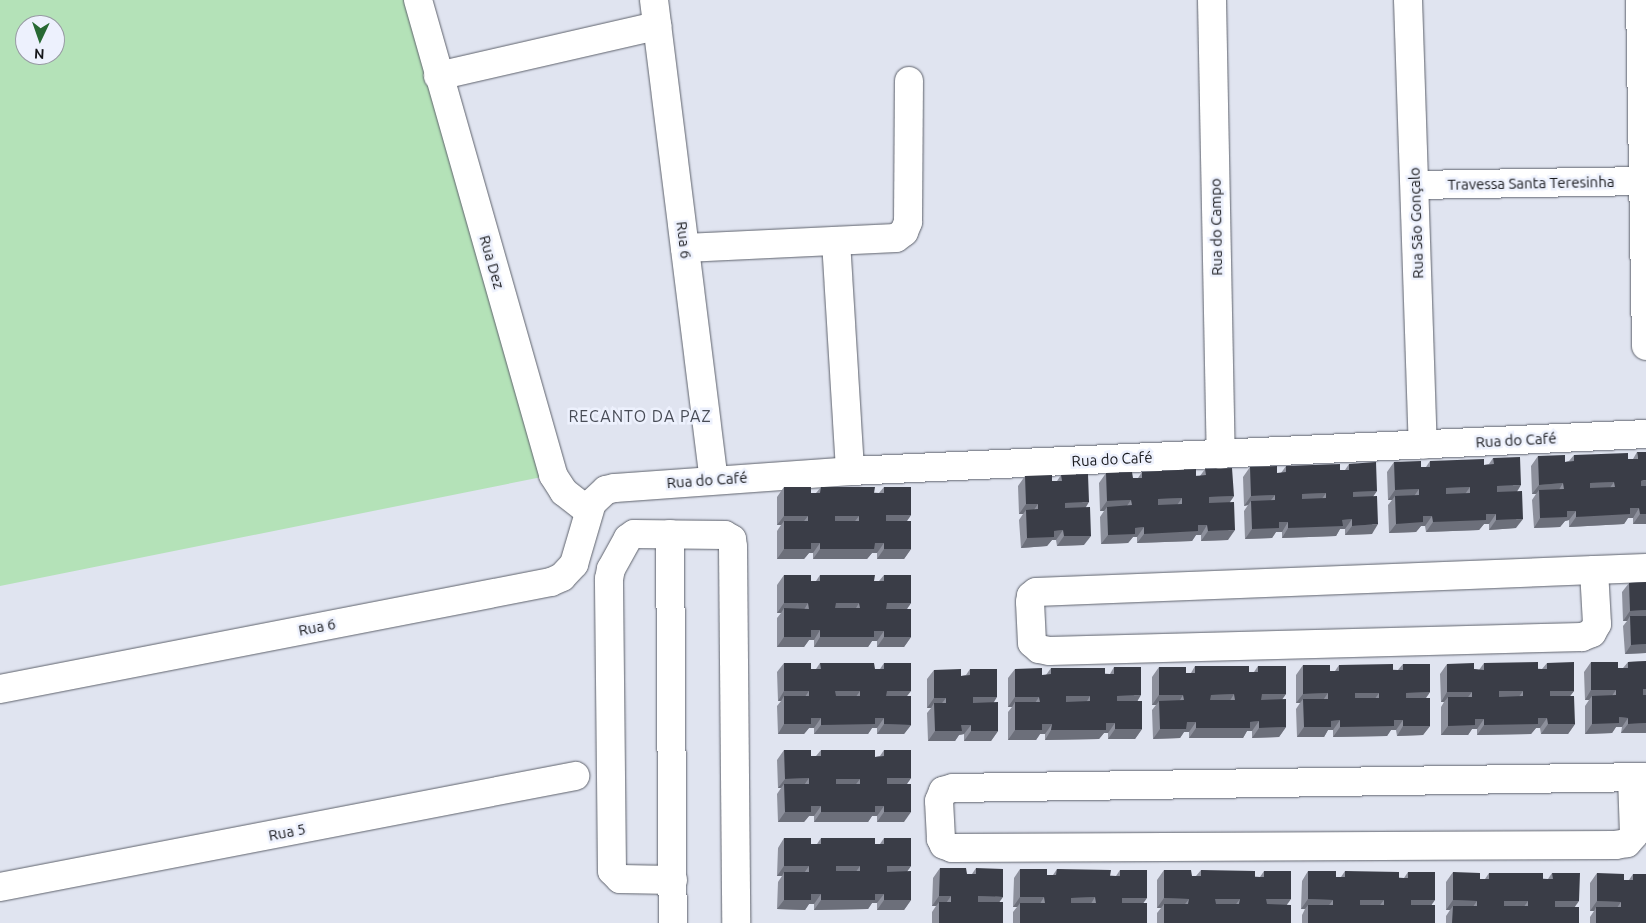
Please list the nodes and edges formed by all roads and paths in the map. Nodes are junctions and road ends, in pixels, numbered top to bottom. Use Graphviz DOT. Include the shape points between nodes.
graph roads {
  1 [pos="418,0"];
  2 [pos="1212,0"];
  3 [pos="1408,0"];
  4 [pos="1640,0"];
  5 [pos="655,13"];
  6 [pos="438,76"];
  7 [pos="909,81"];
  8 [pos="1645,181"];
  9 [pos="1416,185"];
  10 [pos="836,241"];
  11 [pos="685,248"];
  12 [pos="1646,346"];
  13 [pos="1646,434"];
  14 [pos="1423,445"];
  15 [pos="1221,454"];
  16 [pos="850,471"];
  17 [pos="714,479"];
  18 [pos="588,511"];
  19 [pos="670,534"];
  20 [pos="1646,568"];
  21 [pos="1594,570"];
  22 [pos="0,689"];
  23 [pos="575,776"];
  24 [pos="1639,777"];
  25 [pos="673,880"];
  26 [pos="0,887"];
  27 [pos="674,923"];
  28 [pos="736,923"];
  1 -- 6 [label="street, Rua Dez"];
  2 -- 15 [label="street, Rua do Campo"];
  3 -- 9 [label="street, Rua São Gonçalo"];
  4 -- 8 [label="street"];
  5 -- 6 [label="street"];
  5 -- 11 [label="street, Rua 6"];
  6 -- 18 [label="street, Rua Dez" via="554,475 558,486"];
  7 -- 10 [label="street" via="908,222 904,232 896,238"];
  8 -- 9 [label="street, Travessa Santa Teresinha"];
  8 -- 12 [label="street"];
  9 -- 14 [label="street, Rua São Gonçalo"];
  10 -- 11 [label="street"];
  10 -- 16 [label="street"];
  11 -- 17 [label="street, Rua 6"];
  13 -- 14 [label="street, Rua do Café"];
  14 -- 15 [label="street, Rua do Café"];
  15 -- 16 [label="street, Rua do Café"];
  16 -- 17 [label="street, Rua do Café"];
  17 -- 18 [label="street, Rua do Café" via="615,488 598,496"];
  18 -- 22 [label="street, Rua 6" via="574,564 562,577 551,582"];
  19 -- 25 [label="street"];
  19 -- 25 [label="street" via="642,533 628,538 609,579 612,871 620,879"];
  19 -- 28 [label="street" via="725,535 732,539"];
  20 -- 21 [label="street"];
  21 -- 21 [label="street" via="1036,592 1030,602 1032,643 1049,651 1582,637 1592,633 1597,624"];
  23 -- 26 [label="street, Rua 5"];
  24 -- 24 [label="street" via="953,788 943,791 939,801 941,839 944,845 952,848 1616,845 1627,843 1634,835"];
  25 -- 27 [label="street"];
}
